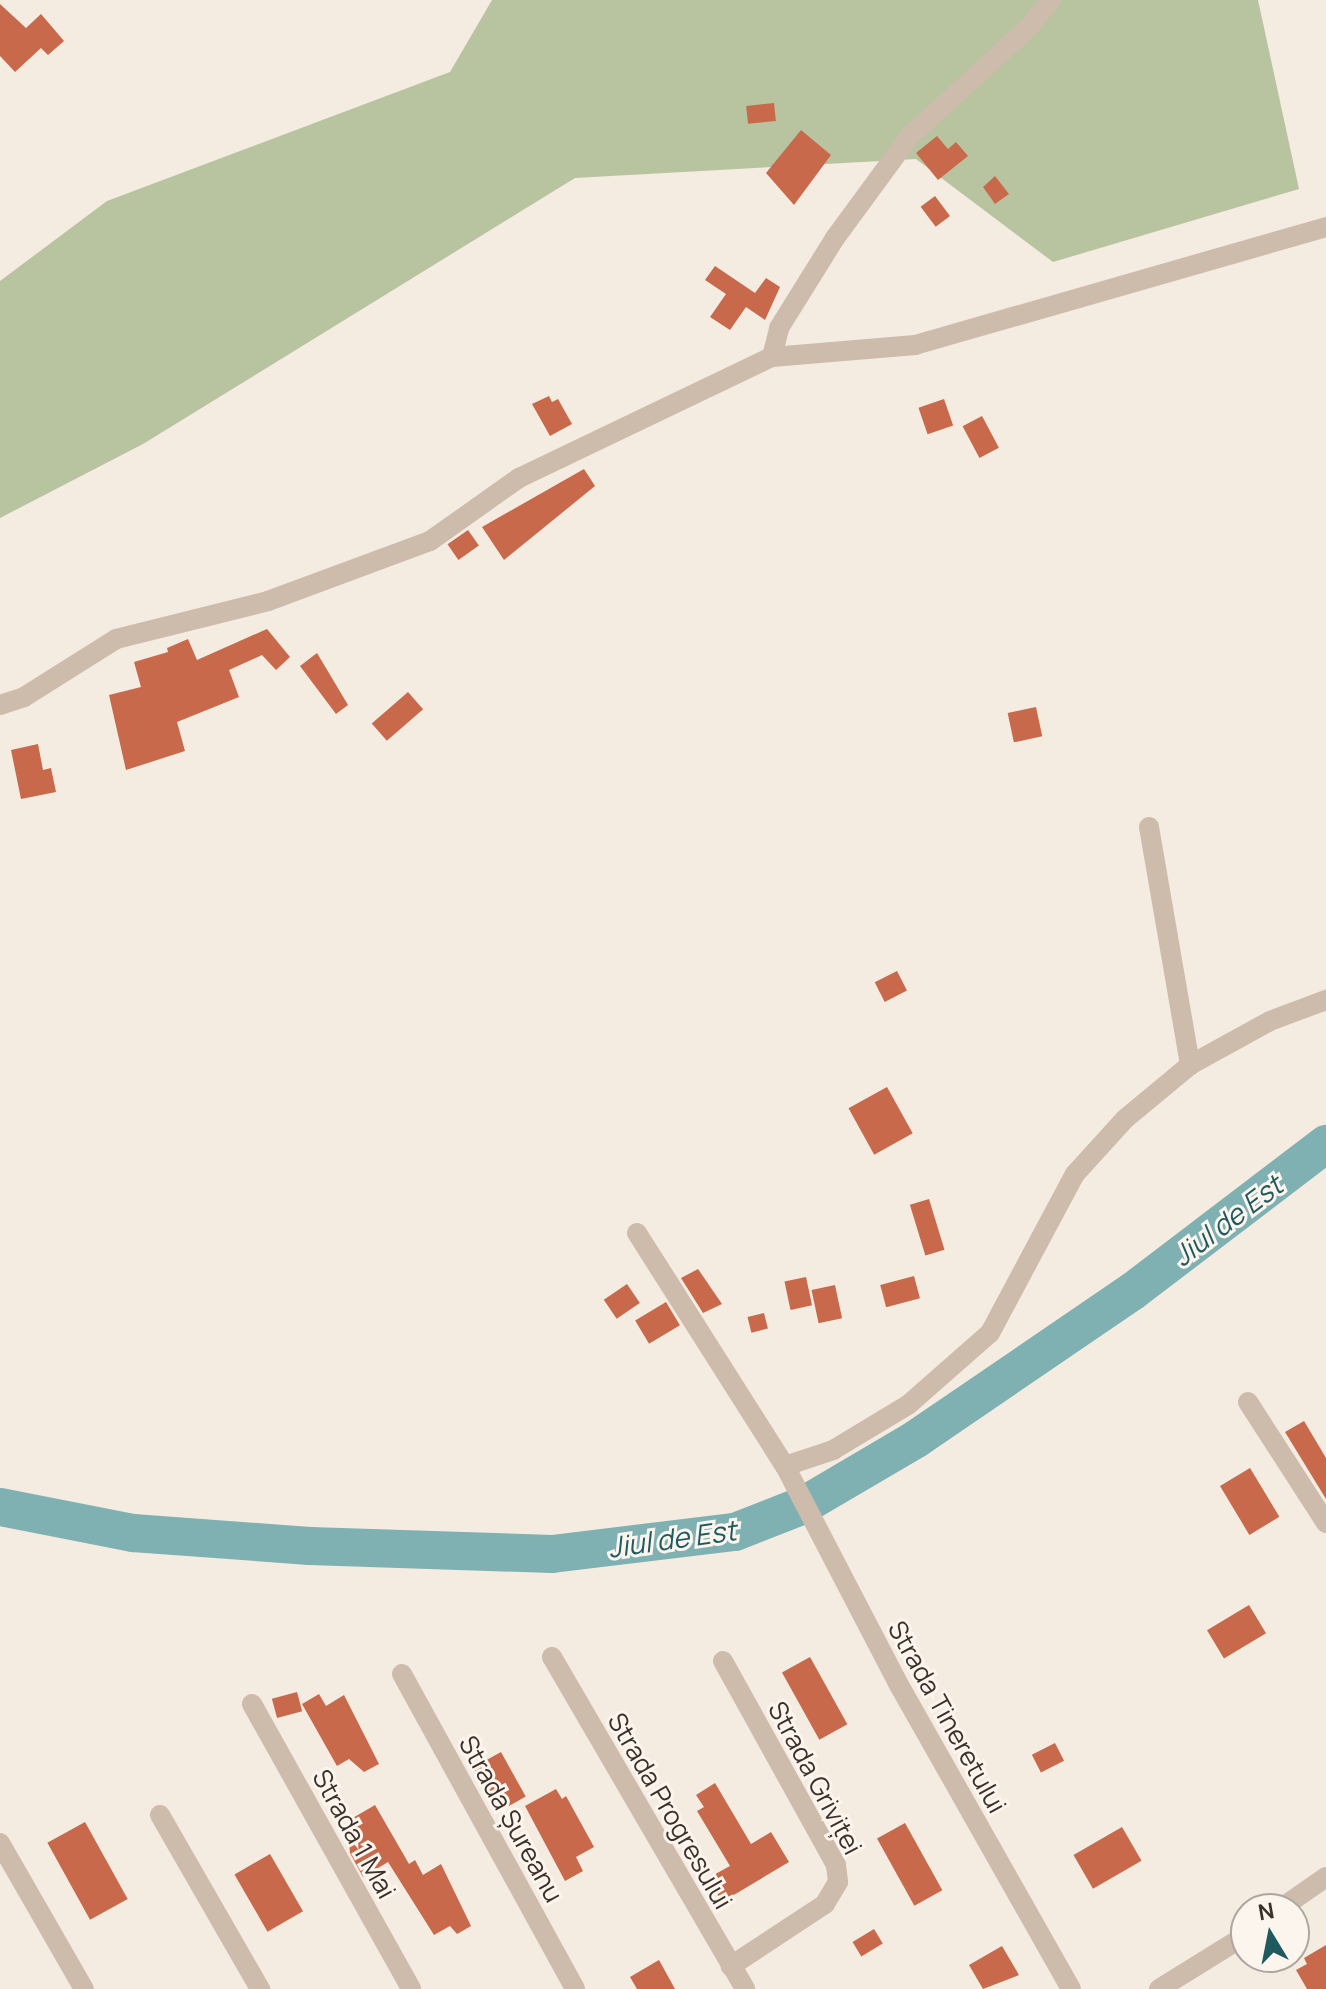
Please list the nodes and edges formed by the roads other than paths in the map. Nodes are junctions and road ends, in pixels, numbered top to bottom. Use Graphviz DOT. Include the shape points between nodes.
graph roads {
  1 [pos="1051,0"];
  2 [pos="1326,227"];
  3 [pos="772,357"];
  4 [pos="0,705"];
  5 [pos="1149,827"];
  6 [pos="1326,1000"];
  7 [pos="1190,1065"];
  8 [pos="637,1233"];
  9 [pos="1248,1402"];
  10 [pos="788,1473"];
  11 [pos="1326,1523"];
  12 [pos="552,1657"];
  13 [pos="723,1661"];
  14 [pos="402,1674"];
  15 [pos="252,1704"];
  16 [pos="160,1815"];
  17 [pos="0,1843"];
  18 [pos="1326,1877"];
  19 [pos="1303,1893"];
  20 [pos="1230,1945"];
  21 [pos="731,1966"];
  22 [pos="84,1989"];
  23 [pos="260,1989"];
  24 [pos="411,1989"];
  25 [pos="575,1989"];
  26 [pos="745,1989"];
  27 [pos="1071,1989"];
  28 [pos="1159,1989"];
  1 -- 3 [label="street" via="1029,27 910,136 835,238 779,328"];
  2 -- 3 [label="street" via="915,345"];
  3 -- 4 [label="street" via="519,478 430,541 268,601 116,639 24,697"];
  5 -- 7 [label="street"];
  6 -- 7 [label="street" via="1270,1021"];
  7 -- 10 [label="street" via="1125,1119 1075,1174 1006,1307 969,1353 944,1378 873,1426"];
  8 -- 10 [label="street, Strada Tineretului"];
  9 -- 11 [label="street"];
  10 -- 27 [label="street, Strada Tineretului"];
  12 -- 21 [label="street, Strada Progresului"];
  13 -- 21 [label="street, Strada Griviței" via="836,1865 838,1882 825,1904"];
  14 -- 25 [label="street, Strada Șureanu"];
  15 -- 24 [label="street, Strada 1 Mai"];
  16 -- 23 [label="street"];
  17 -- 22 [label="street"];
  18 -- 19 [label="street"];
  20 -- 28 [label="street"];
  21 -- 26 [label="street, Strada Progresului"];
}
